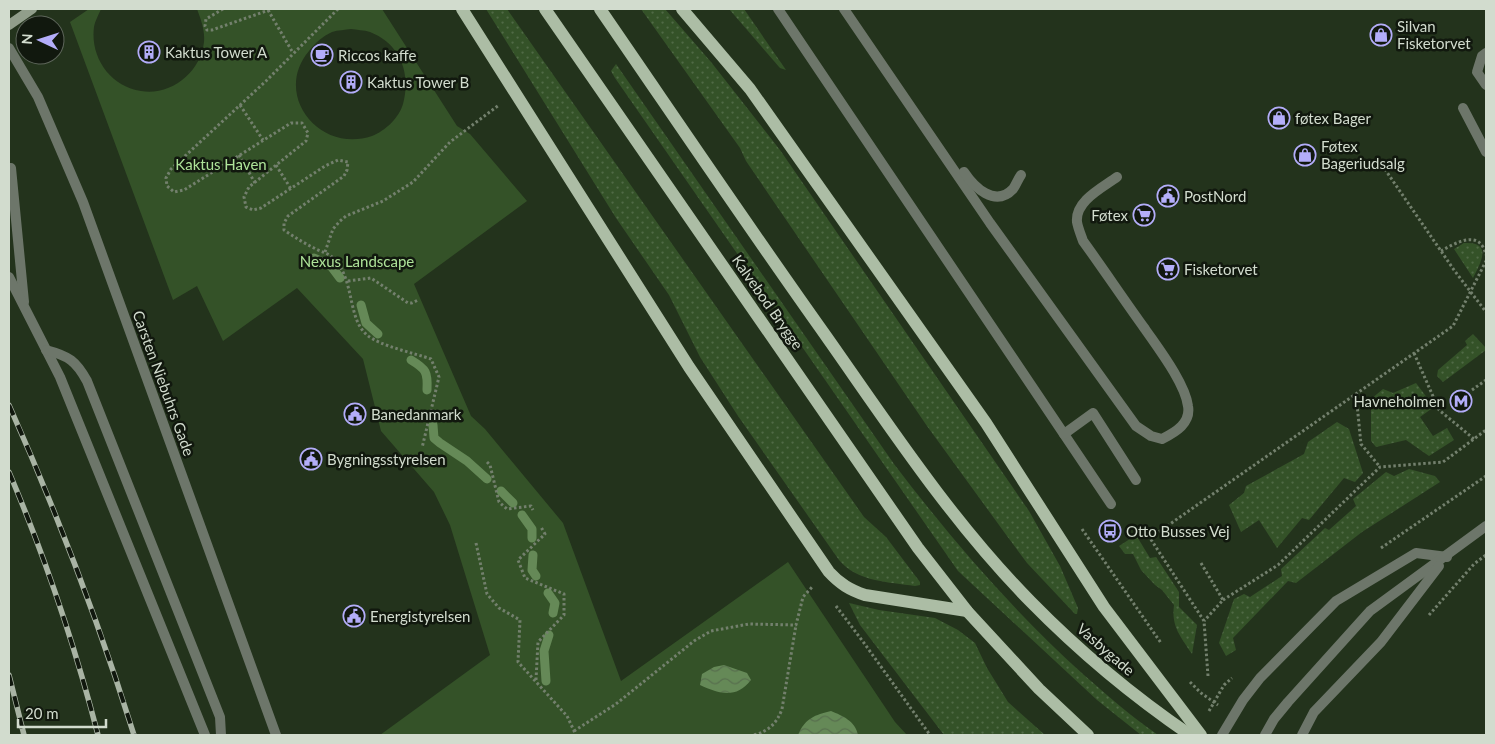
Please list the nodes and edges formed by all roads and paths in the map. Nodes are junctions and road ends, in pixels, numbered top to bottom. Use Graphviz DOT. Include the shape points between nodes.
graph roads {
  1 [pos="32,9"];
  2 [pos="223,9"];
  3 [pos="338,9"];
  4 [pos="462,9"];
  5 [pos="545,9"];
  6 [pos="600,9"];
  7 [pos="682,9"];
  8 [pos="844,9"];
  9 [pos="852,9"];
  10 [pos="270,10"];
  11 [pos="784,11"];
  12 [pos="9,25"];
  13 [pos="9,48"];
  14 [pos="293,53"];
  15 [pos="1486,53"];
  16 [pos="1486,85"];
  17 [pos="500,104"];
  18 [pos="240,105"];
  19 [pos="1463,108"];
  20 [pos="263,140"];
  21 [pos="1486,152"];
  22 [pos="239,155"];
  23 [pos="1382,165"];
  24 [pos="276,166"];
  25 [pos="11,168"];
  26 [pos="1021,175"];
  27 [pos="1117,177"];
  28 [pos="255,183"];
  29 [pos="291,188"];
  30 [pos="1441,251"];
  31 [pos="325,252"];
  32 [pos="1486,255"];
  33 [pos="1486,261"];
  34 [pos="9,277"];
  35 [pos="348,280"];
  36 [pos="1470,290"];
  37 [pos="418,300"];
  38 [pos="25,308"];
  39 [pos="1486,312"];
  40 [pos="46,350"];
  41 [pos="1414,353"];
  42 [pos="1486,380"];
  43 [pos="1472,390"];
  44 [pos="1356,394"];
  45 [pos="1486,430"];
  46 [pos="1064,434"];
  47 [pos="1474,439"];
  48 [pos="422,448"];
  49 [pos="488,462"];
  50 [pos="1380,467"];
  51 [pos="1136,480"];
  52 [pos="1111,504"];
  53 [pos="533,510"];
  54 [pos="541,526"];
  55 [pos="1486,526"];
  56 [pos="476,542"];
  57 [pos="1447,556"];
  58 [pos="1201,563"];
  59 [pos="1107,565"];
  60 [pos="829,572"];
  61 [pos="1008,577"];
  62 [pos="1223,600"];
  63 [pos="967,611"];
  64 [pos="1204,621"];
  65 [pos="847,622"];
  66 [pos="796,625"];
  67 [pos="1166,650"];
  68 [pos="1208,676"];
  69 [pos="1186,678"];
  70 [pos="536,681"];
  71 [pos="1234,716"];
  72 [pos="575,733"];
  73 [pos="205,735"];
  74 [pos="221,735"];
  75 [pos="276,735"];
  76 [pos="754,735"];
  77 [pos="930,735"];
  78 [pos="1088,735"];
  79 [pos="1190,735"];
  80 [pos="1201,735"];
  81 [pos="1222,735"];
  82 [pos="1265,735"];
  83 [pos="1302,735"];
  1 -- 12 [label="street"];
  2 -- 10 [label="path" via="206,19 207,30"];
  3 -- 14 [label="path"];
  4 -- 60 [label="main road" via="689,367"];
  5 -- 63 [label="main road, Kalvebod Brygge" via="912,540"];
  6 -- 61 [label="main road, Kalvebod Brygge" via="888,424 966,528"];
  7 -- 80 [label="main road" via="750,89 986,423 1104,607"];
  8 -- 27 [label="street" via="990,223 1136,426 1162,439 1177,432 1186,421 1189,406 1168,363 1083,241 1077,222 1079,208"];
  9 -- 26 [label="street" via="971,183 982,193 994,196 1012,189"];
  10 -- 14 [label="path"];
  11 -- 46 [label="street"];
  13 -- 75 [label="street, Carsten Niebuhrs Gade" via="38,98 82,202"];
  14 -- 18 [label="path"];
  15 -- 16 [label="street" via="1477,72"];
  17 -- 31 [label="path" via="450,142 413,182 383,201 340,221 333,229"];
  18 -- 20 [label="path"];
  18 -- 22 [label="path" via="171,169 166,178 167,186 174,192 184,190"];
  19 -- 21 [label="street"];
  20 -- 22 [label="path"];
  20 -- 24 [label="path" via="291,123 302,123 308,133 306,141"];
  22 -- 28 [label="path"];
  23 -- 30 [label="path"];
  24 -- 28 [label="path"];
  24 -- 29 [label="path"];
  25 -- 38 [label="street"];
  28 -- 29 [label="path" via="244,197 246,207 253,210"];
  29 -- 31 [label="path" via="338,160 348,162 344,176 288,216 284,223 284,230"];
  30 -- 32 [label="path" via="1466,239 1482,244"];
  30 -- 36 [label="path"];
  31 -- 35 [label="path" via="333,257"];
  33 -- 36 [label="path"];
  34 -- 38 [label="street"];
  35 -- 37 [label="path" via="370,278 408,302"];
  35 -- 48 [label="path" via="356,319 362,330 376,341 431,359 439,377"];
  36 -- 39 [label="path"];
  36 -- 41 [label="path" via="1453,326"];
  38 -- 40 [label="street"];
  40 -- 73 [label="street" via="60,377"];
  40 -- 74 [label="street" via="61,354 78,366 87,381 220,717"];
  41 -- 44 [label="path"];
  41 -- 47 [label="path" via="1440,410"];
  42 -- 43 [label="path"];
  44 -- 50 [label="path" via="1361,444"];
  44 -- 64 [label="path" via="1150,538"];
  45 -- 47 [label="path"];
  46 -- 51 [label="street" via="1093,414"];
  46 -- 52 [label="street"];
  47 -- 50 [label="path" via="1443,462"];
  49 -- 53 [label="path" via="499,502 507,509 531,506"];
  50 -- 62 [label="path" via="1278,565"];
  54 -- 70 [label="path" via="545,534 518,560 525,578 564,594 564,614 538,642"];
  55 -- 57 [label="street"];
  56 -- 70 [label="path" via="487,594 499,608 520,620 518,662"];
  57 -- 71 [label="street" via="1416,553 1336,601 1260,678"];
  57 -- 82 [label="street" via="1370,612 1279,713"];
  57 -- 83 [label="street" via="1381,642 1314,712"];
  58 -- 62 [label="path"];
  59 -- 67 [label="path"];
  60 -- 63 [label="main road" via="839,583 865,595"];
  60 -- 66 [label="path" via="803,596"];
  61 -- 79 [label="main road, Vasbygade" via="1086,654 1157,713"];
  62 -- 64 [label="path"];
  63 -- 78 [label="main road" via="1039,689"];
  64 -- 68 [label="path"];
  65 -- 77 [label="path"];
  66 -- 72 [label="path" via="749,624 712,631 694,640"];
  66 -- 76 [label="path" via="780,715 771,727"];
  69 -- 71 [label="path"];
  70 -- 72 [label="path" via="568,716"];
  71 -- 81 [label="street"];
}
